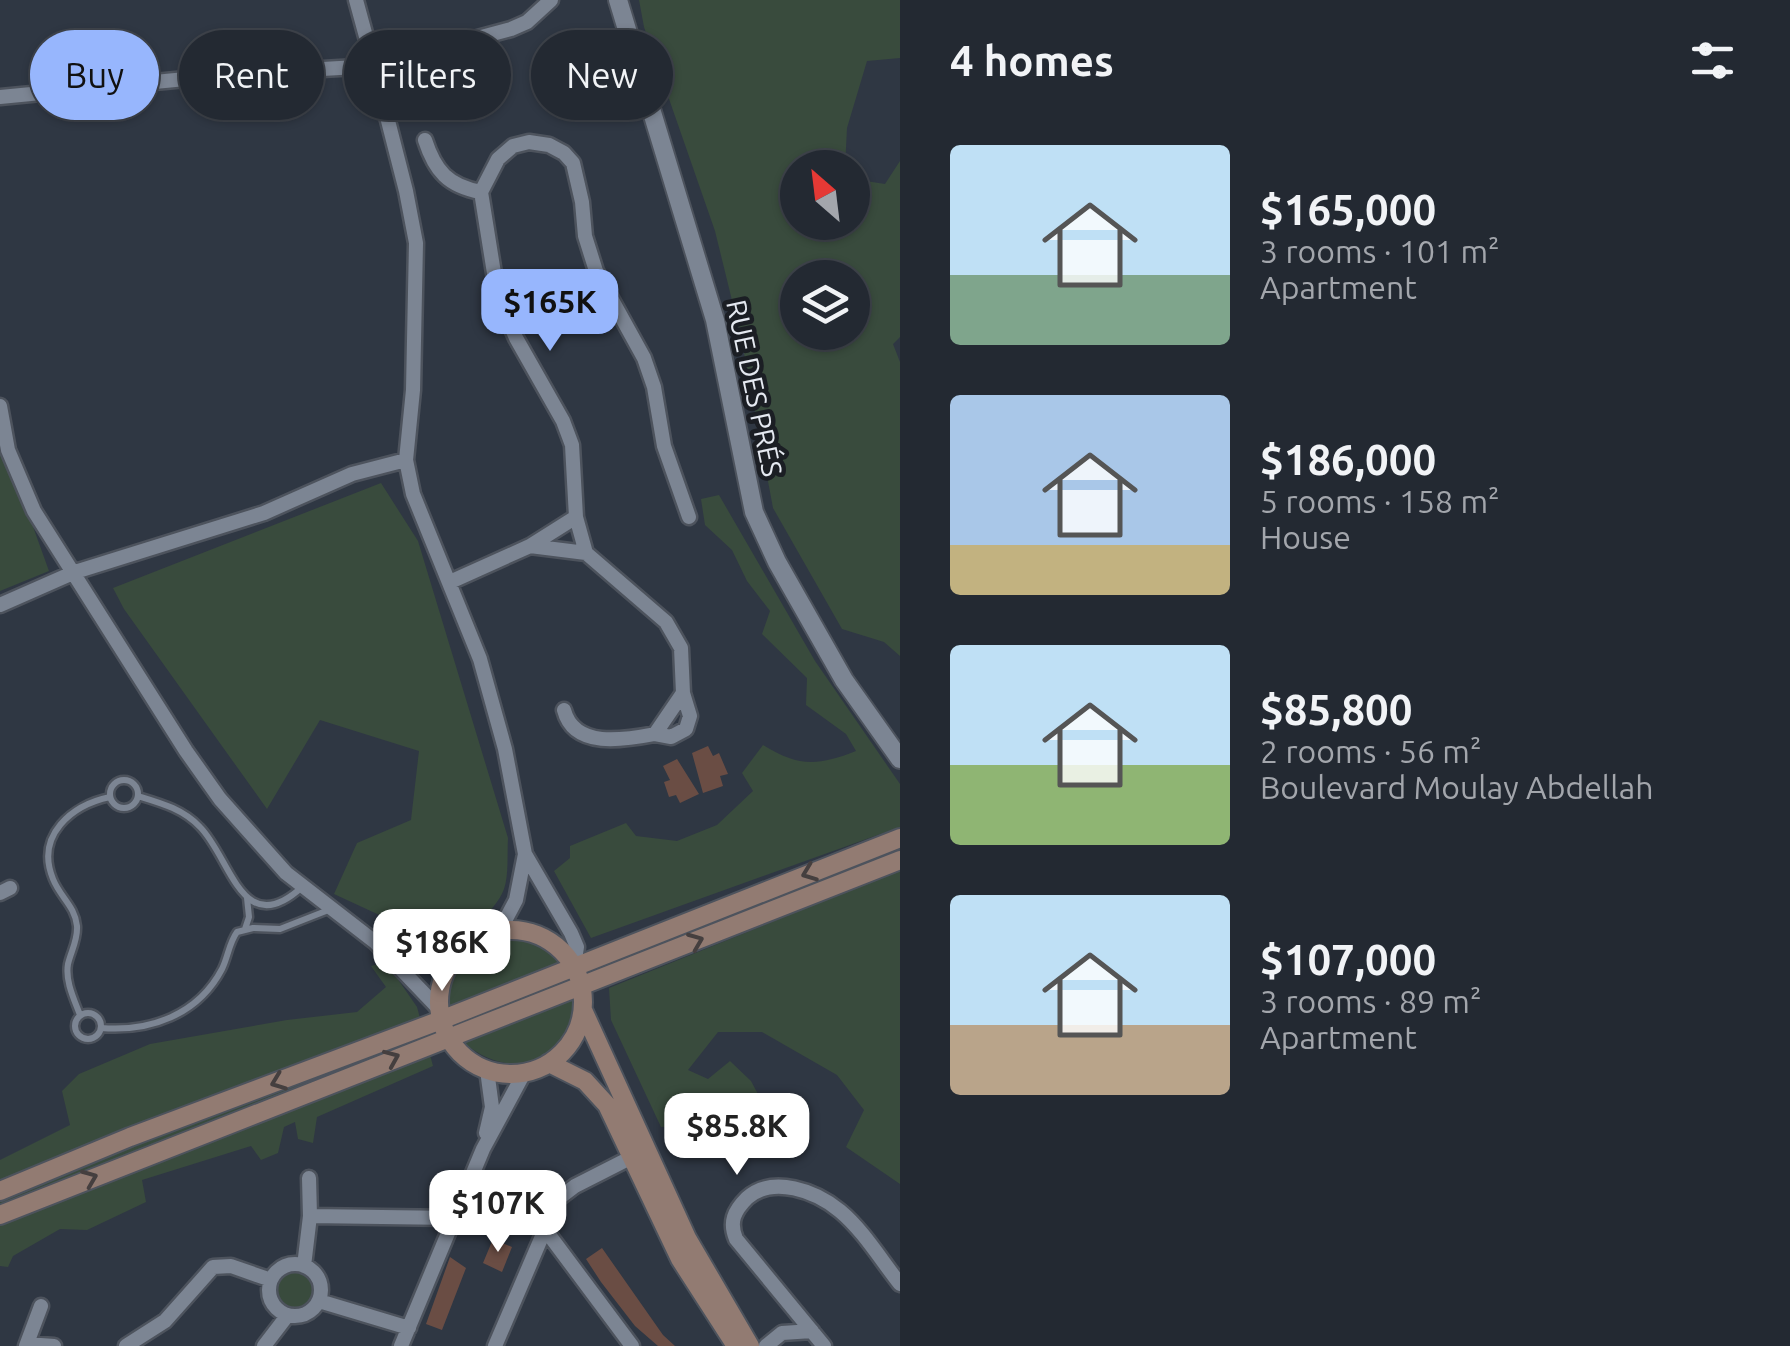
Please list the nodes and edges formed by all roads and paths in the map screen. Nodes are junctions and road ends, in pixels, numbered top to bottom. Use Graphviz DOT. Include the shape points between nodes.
graph roads {
  1 [pos="356,0"];
  2 [pos="551,0"];
  3 [pos="618,0"];
  4 [pos="364,30"];
  5 [pos="506,30"];
  6 [pos="344,68"];
  7 [pos="0,97"];
  8 [pos="388,120"];
  9 [pos="425,140"];
  10 [pos="481,192"];
  11 [pos="0,406"];
  12 [pos="406,460"];
  13 [pos="576,517"];
  14 [pos="688,517"];
  15 [pos="530,546"];
  16 [pos="586,553"];
  17 [pos="75,572"];
  18 [pos="450,582"];
  19 [pos="0,605"];
  20 [pos="683,693"];
  21 [pos="564,710"];
  22 [pos="655,734"];
  23 [pos="900,759"];
  24 [pos="138,796"];
  25 [pos="110,797"];
  26 [pos="900,838"];
  27 [pos="525,854"];
  28 [pos="900,860"];
  29 [pos="303,886"];
  30 [pos="248,898"];
  31 [pos="332,909"];
  32 [pos="244,930"];
  33 [pos="500,930"];
  34 [pos="375,942"];
  35 [pos="457,954"];
  36 [pos="574,966"];
  37 [pos="582,985"];
  38 [pos="583,1010"];
  39 [pos="80,1015"];
  40 [pos="443,1022"];
  41 [pos="101,1028"];
  42 [pos="549,1063"];
  43 [pos="487,1070"];
  44 [pos="524,1072"];
  45 [pos="483,1148"];
  46 [pos="632,1157"];
  47 [pos="308,1178"];
  48 [pos="0,1191"];
  49 [pos="0,1215"];
  50 [pos="310,1216"];
  51 [pos="454,1218"];
  52 [pos="544,1228"];
  53 [pos="304,1266"];
  54 [pos="271,1280"];
  55 [pos="900,1284"];
  56 [pos="319,1301"];
  57 [pos="789,1305"];
  58 [pos="42,1306"];
  59 [pos="287,1316"];
  60 [pos="409,1328"];
  61 [pos="812,1331"];
  62 [pos="782,1332"];
  63 [pos="627,1344"];
  64 [pos="26,1345"];
  65 [pos="54,1346"];
  66 [pos="126,1346"];
  67 [pos="264,1346"];
  68 [pos="401,1346"];
  69 [pos="495,1346"];
  70 [pos="736,1346"];
  71 [pos="750,1346"];
  72 [pos="766,1346"];
  73 [pos="824,1346"];
  1 -- 4 [label="street"];
  2 -- 5 [label="street"];
  3 -- 23 [label="street, RUE DES PRÉS" via="715,320 754,512 844,680"];
  6 -- 7 [label="street"];
  8 -- 12 [label="street" via="416,243"];
  9 -- 10 [label="street" via="448,180"];
  10 -- 13 [label="street" via="498,298 572,445"];
  10 -- 14 [label="street" via="498,158 520,143 549,145 573,164 596,270 644,358"];
  11 -- 17 [label="street" via="19,478"];
  12 -- 17 [label="street"];
  12 -- 18 [label="street"];
  13 -- 15 [label="street"];
  13 -- 16 [label="street"];
  15 -- 16 [label="street"];
  15 -- 18 [label="street"];
  16 -- 20 [label="street" via="675,634"];
  17 -- 19 [label="street"];
  17 -- 29 [label="street" via="220,798"];
  18 -- 27 [label="street" via="493,702"];
  20 -- 22 [label="street"];
  20 -- 22 [label="street" via="690,716 686,729 671,737"];
  21 -- 22 [label="street" via="584,736"];
  24 -- 25 [label="lane" via="124,808"];
  24 -- 25 [label="lane" via="134,784 122,780"];
  24 -- 30 [label="lane" via="180,811 202,828"];
  25 -- 39 [label="lane" via="70,812 51,847 52,878 77,925 67,968"];
  26 -- 36 [label="main road, one-way"];
  27 -- 33 [label="street" via="516,900"];
  27 -- 36 [label="street" via="572,934"];
  37 -- 28 [label="main road, one-way"];
  29 -- 30 [label="lane" via="269,905"];
  29 -- 31 [label="street"];
  30 -- 32 [label="lane"];
  31 -- 32 [label="lane" via="280,928"];
  31 -- 34 [label="street"];
  32 -- 41 [label="lane" via="232,937 212,985 181,1013 142,1028"];
  33 -- 35 [label="main road"];
  33 -- 36 [label="main road" via="552,941"];
  34 -- 35 [label="street"];
  34 -- 40 [label="street"];
  35 -- 40 [label="main road" via="440,990"];
  36 -- 37 [label="main road"];
  36 -- 40 [label="main road"];
  37 -- 38 [label="main road"];
  37 -- 40 [label="main road"];
  38 -- 42 [label="main road" via="578,1031"];
  38 -- 71 [label="main road" via="687,1238"];
  39 -- 41 [label="lane" via="94,1014"];
  39 -- 41 [label="lane" via="80,1037 93,1038"];
  40 -- 43 [label="main road" via="458,1051"];
  40 -- 48 [label="main road, one-way"];
  49 -- 40 [label="main road, one-way"];
  42 -- 44 [label="main road"];
  42 -- 46 [label="main road" via="598,1092"];
  43 -- 44 [label="main road"];
  43 -- 45 [label="street" via="492,1107"];
  44 -- 45 [label="street"];
  45 -- 51 [label="street"];
  46 -- 52 [label="street" via="562,1194"];
  46 -- 70 [label="main road" via="689,1276"];
  47 -- 50 [label="street"];
  50 -- 51 [label="street"];
  50 -- 53 [label="street"];
  51 -- 60 [label="street"];
  52 -- 63 [label="street"];
  52 -- 69 [label="street"];
  53 -- 54 [label="street" via="281,1268"];
  53 -- 56 [label="street" via="317,1276"];
  54 -- 59 [label="street" via="269,1297"];
  54 -- 66 [label="street" via="213,1267 165,1321"];
  55 -- 57 [label="street" via="840,1211 795,1189 767,1186 742,1204 731,1224"];
  56 -- 59 [label="street" via="310,1312"];
  56 -- 60 [label="street"];
  57 -- 61 [label="street"];
  57 -- 62 [label="street"];
  58 -- 64 [label="street"];
  59 -- 67 [label="street"];
  60 -- 68 [label="street"];
  61 -- 62 [label="street"];
  61 -- 73 [label="street"];
  62 -- 72 [label="street"];
  64 -- 65 [label="street"];
}
